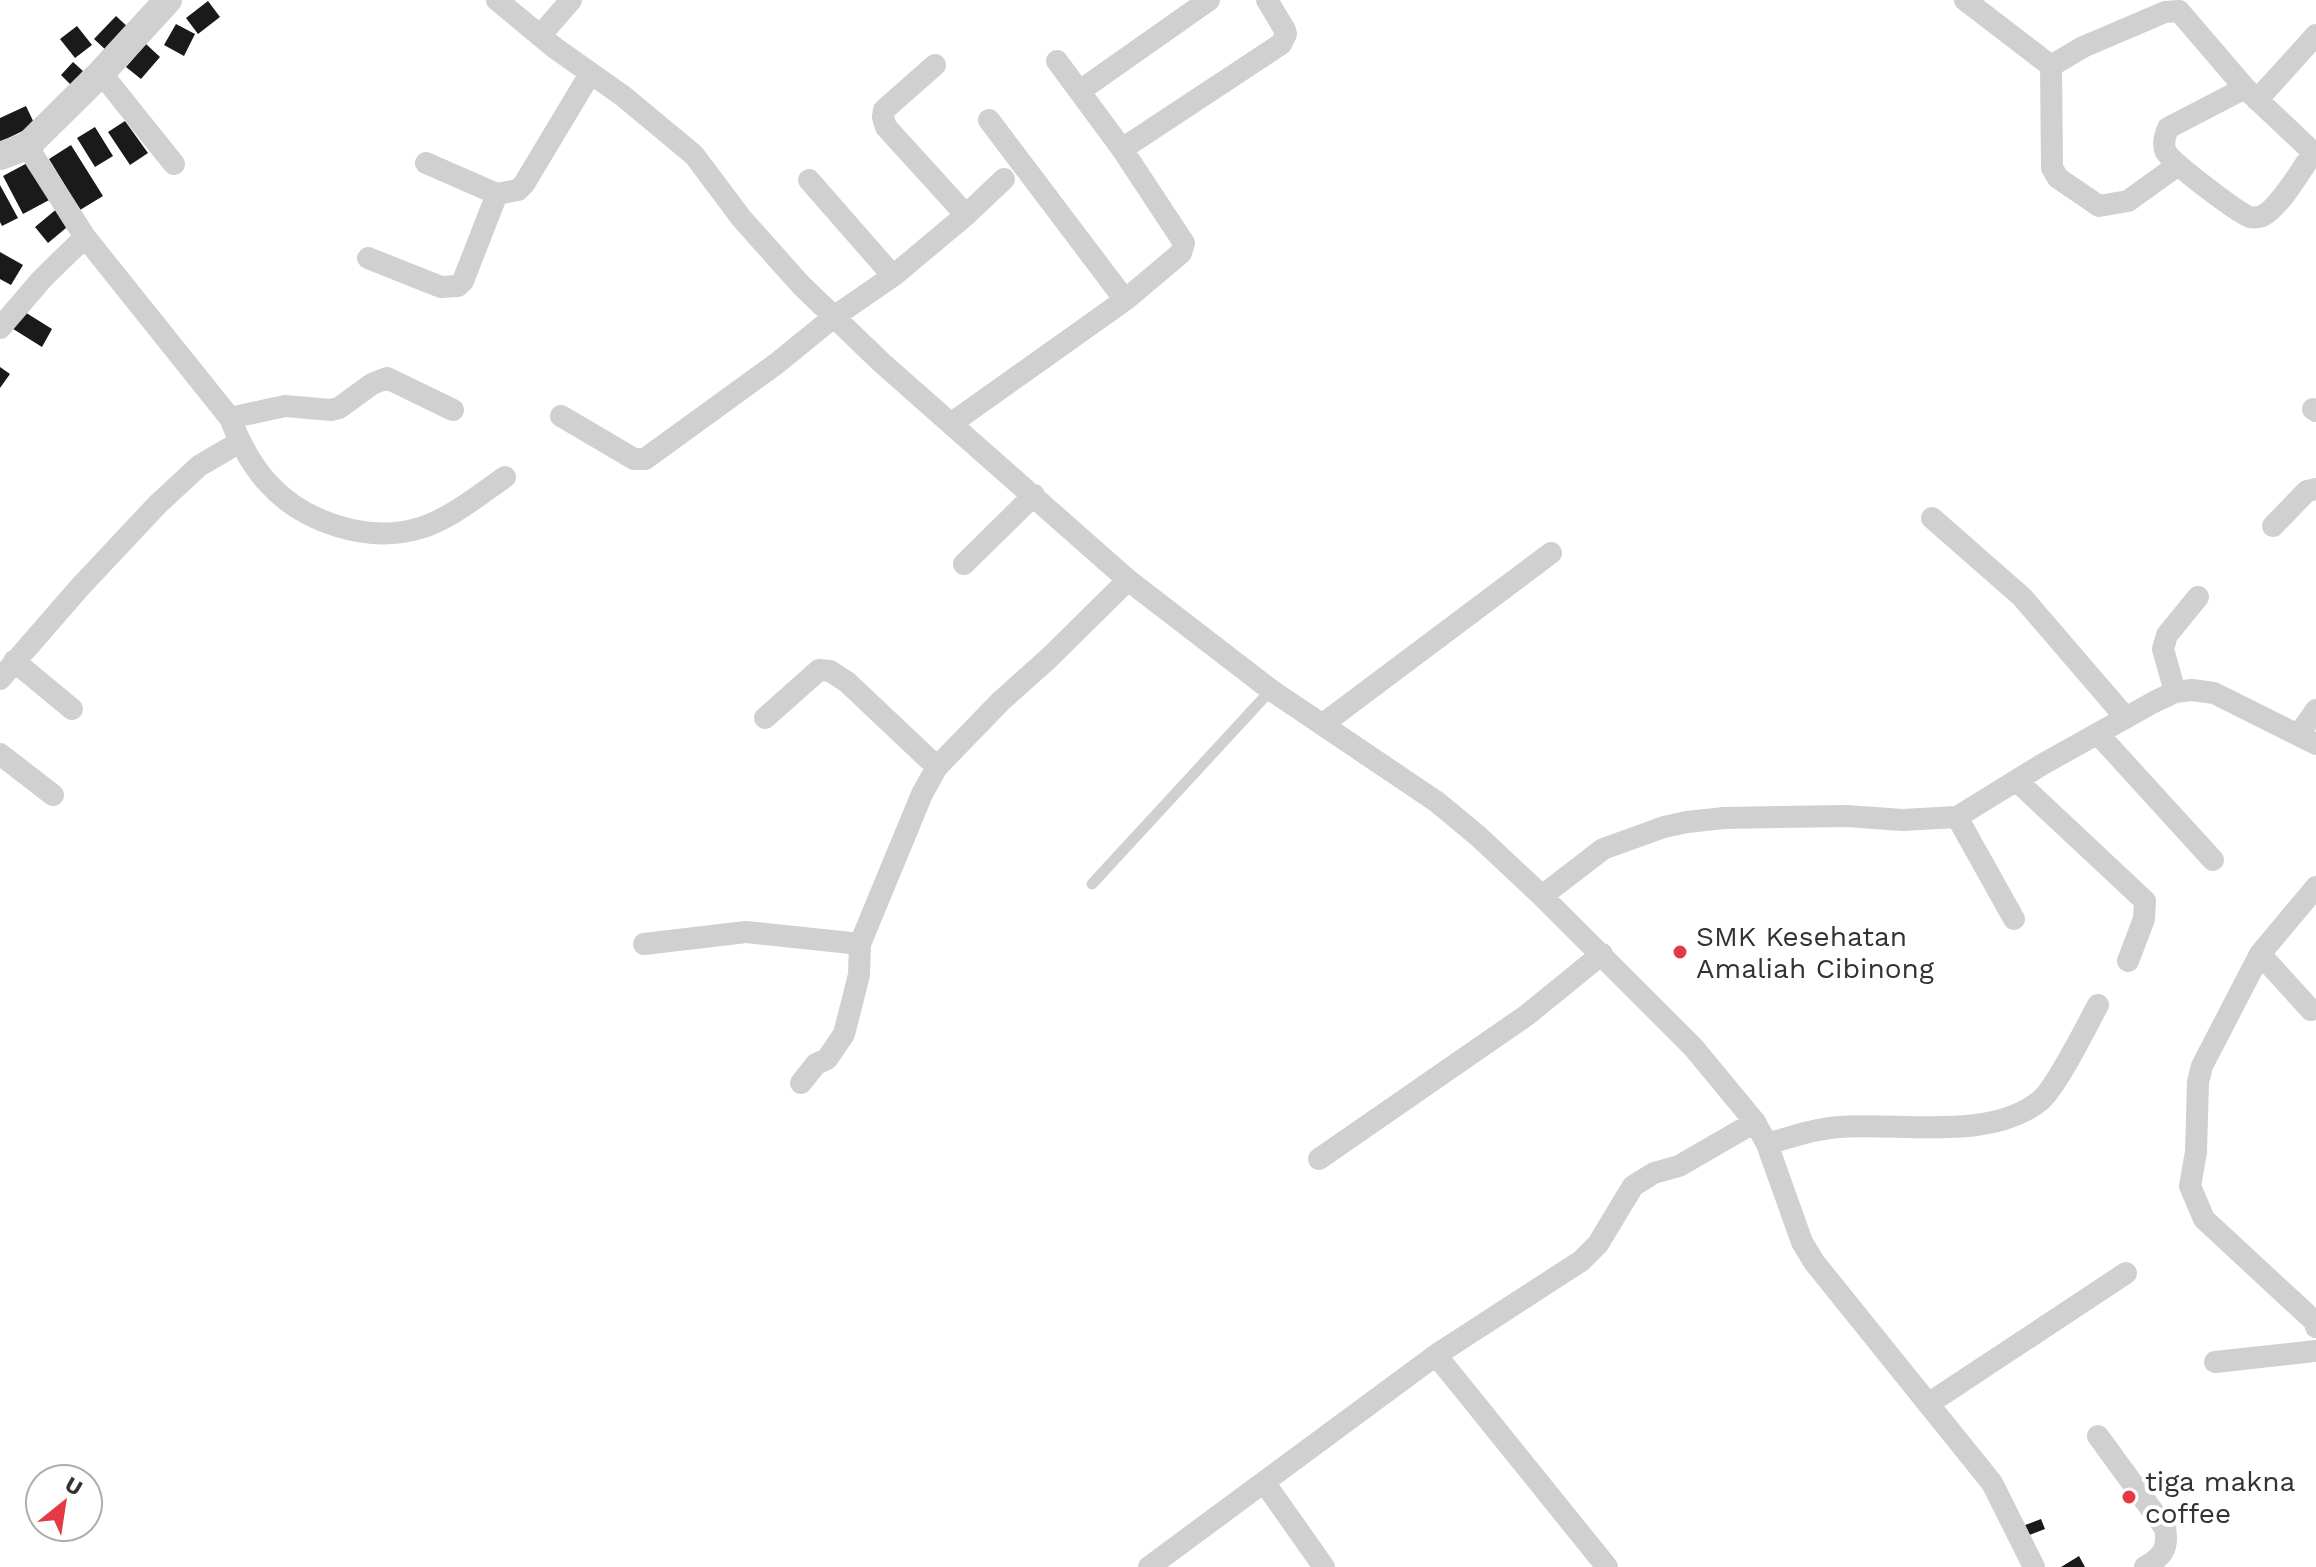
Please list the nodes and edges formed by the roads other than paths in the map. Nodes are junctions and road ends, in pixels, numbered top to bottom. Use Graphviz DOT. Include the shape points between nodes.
graph roads {
  1 [pos="168,0"];
  2 [pos="497,0"];
  3 [pos="571,0"];
  4 [pos="1209,0"];
  5 [pos="1267,0"];
  6 [pos="1965,0"];
  7 [pos="2316,35"];
  8 [pos="540,36"];
  9 [pos="1057,61"];
  10 [pos="935,65"];
  11 [pos="2051,66"];
  12 [pos="101,73"];
  13 [pos="590,74"];
  14 [pos="1081,90"];
  15 [pos="2251,94"];
  16 [pos="989,120"];
  17 [pos="27,146"];
  18 [pos="1122,149"];
  19 [pos="2314,154"];
  20 [pos="0,156"];
  21 [pos="426,163"];
  22 [pos="174,164"];
  23 [pos="2178,165"];
  24 [pos="1004,179"];
  25 [pos="809,180"];
  26 [pos="497,194"];
  27 [pos="966,215"];
  28 [pos="85,237"];
  29 [pos="368,258"];
  30 [pos="893,276"];
  31 [pos="1125,300"];
  32 [pos="835,316"];
  33 [pos="0,328"];
  34 [pos="453,410"];
  35 [pos="561,416"];
  36 [pos="230,418"];
  37 [pos="952,423"];
  38 [pos="241,445"];
  39 [pos="505,477"];
  40 [pos="2316,489"];
  41 [pos="1034,495"];
  42 [pos="1932,518"];
  43 [pos="2273,526"];
  44 [pos="1551,553"];
  45 [pos="964,564"];
  46 [pos="1128,580"];
  47 [pos="2198,597"];
  48 [pos="14,661"];
  49 [pos="0,679"];
  50 [pos="1271,690"];
  51 [pos="2175,692"];
  52 [pos="72,709"];
  53 [pos="2316,710"];
  54 [pos="765,718"];
  55 [pos="2126,718"];
  56 [pos="1323,724"];
  57 [pos="2098,734"];
  58 [pos="2308,739"];
  59 [pos="0,754"];
  60 [pos="937,767"];
  61 [pos="2017,781"];
  62 [pos="53,795"];
  63 [pos="1957,817"];
  64 [pos="2213,860"];
  65 [pos="1092,884"];
  66 [pos="2316,887"];
  67 [pos="1542,896"];
  68 [pos="2014,919"];
  69 [pos="644,944"];
  70 [pos="860,944"];
  71 [pos="1602,954"];
  72 [pos="2260,954"];
  73 [pos="2128,961"];
  74 [pos="2098,1005"];
  75 [pos="2311,1010"];
  76 [pos="801,1083"];
  77 [pos="1755,1122"];
  78 [pos="1767,1144"];
  79 [pos="1319,1159"];
  80 [pos="2126,1273"];
  81 [pos="2316,1327"];
  82 [pos="2316,1351"];
  83 [pos="1436,1355"];
  84 [pos="2215,1362"];
  85 [pos="1928,1404"];
  86 [pos="2098,1436"];
  87 [pos="1264,1482"];
  88 [pos="1149,1567"];
  89 [pos="1324,1567"];
  90 [pos="1607,1567"];
  91 [pos="2034,1567"];
  92 [pos="2145,1567"];
  1 -- 12 [label="street"];
  2 -- 8 [label="street"];
  3 -- 8 [label="street"];
  4 -- 14 [label="street"];
  5 -- 18 [label="street" via="1285,30 1281,44"];
  6 -- 11 [label="street"];
  7 -- 15 [label="street"];
  8 -- 13 [label="street"];
  9 -- 14 [label="street"];
  10 -- 27 [label="street" via="884,110 883,117 886,127"];
  11 -- 15 [label="street" via="2083,47 2179,11"];
  11 -- 23 [label="street" via="2052,168 2058,178 2099,206 2128,201"];
  12 -- 17 [label="street"];
  12 -- 22 [label="street"];
  13 -- 26 [label="street" via="524,184"];
  13 -- 32 [label="street" via="694,155 772,254"];
  14 -- 18 [label="street"];
  15 -- 19 [label="street"];
  15 -- 23 [label="street" via="2168,128 2163,143"];
  16 -- 31 [label="street"];
  17 -- 20 [label="street"];
  17 -- 28 [label="street"];
  18 -- 31 [label="street" via="1184,245"];
  19 -- 23 [label="street" via="2268,213 2259,217 2238,210"];
  21 -- 26 [label="street"];
  24 -- 27 [label="street"];
  25 -- 30 [label="street"];
  26 -- 29 [label="street" via="458,286 441,287"];
  27 -- 30 [label="street"];
  28 -- 33 [label="street"];
  28 -- 36 [label="street"];
  30 -- 32 [label="street"];
  31 -- 37 [label="street"];
  32 -- 35 [label="street" via="641,460"];
  32 -- 37 [label="street"];
  34 -- 36 [label="street" via="387,378 339,408 285,406"];
  36 -- 38 [label="street"];
  37 -- 41 [label="street"];
  38 -- 39 [label="street" via="268,483 296,505 352,530 420,528"];
  38 -- 48 [label="street" via="199,466 158,504"];
  40 -- 43 [label="street" via="2307,491"];
  41 -- 45 [label="street"];
  41 -- 46 [label="street"];
  42 -- 55 [label="street" via="2022,597"];
  44 -- 56 [label="street"];
  46 -- 50 [label="street"];
  46 -- 60 [label="street"];
  47 -- 51 [label="street" via="2167,635 2163,649"];
  48 -- 49 [label="street"];
  48 -- 52 [label="street"];
  50 -- 56 [label="street"];
  50 -- 65 [label="lane"];
  51 -- 55 [label="street"];
  51 -- 58 [label="street" via="2214,693"];
  53 -- 58 [label="street"];
  54 -- 60 [label="street" via="819,670 830,671"];
  55 -- 57 [label="street"];
  56 -- 67 [label="street" via="1437,802"];
  57 -- 61 [label="street"];
  57 -- 64 [label="street"];
  59 -- 62 [label="street"];
  60 -- 70 [label="street"];
  61 -- 63 [label="street"];
  61 -- 73 [label="street" via="2145,901"];
  63 -- 67 [label="street" via="1687,822 1603,849"];
  63 -- 68 [label="street"];
  66 -- 72 [label="street"];
  67 -- 71 [label="street"];
  69 -- 70 [label="street" via="746,932"];
  70 -- 76 [label="street" via="859,975 844,1034"];
  71 -- 77 [label="street" via="1693,1047"];
  71 -- 79 [label="street" via="1527,1015"];
  72 -- 75 [label="street"];
  72 -- 81 [label="street" via="2202,1066 2190,1186 2204,1219"];
  74 -- 78 [label="street" via="2044,1097 2012,1118 1957,1126 1839,1127"];
  77 -- 78 [label="street"];
  77 -- 83 [label="street" via="1633,1186 1598,1244 1581,1261"];
  78 -- 85 [label="street" via="1814,1262"];
  80 -- 85 [label="street"];
  82 -- 84 [label="street"];
  83 -- 87 [label="street"];
  83 -- 90 [label="street"];
  85 -- 91 [label="street" via="1992,1483"];
  86 -- 92 [label="street" via="2165,1528 2168,1541 2162,1557"];
  87 -- 88 [label="street"];
  87 -- 89 [label="street"];
}
